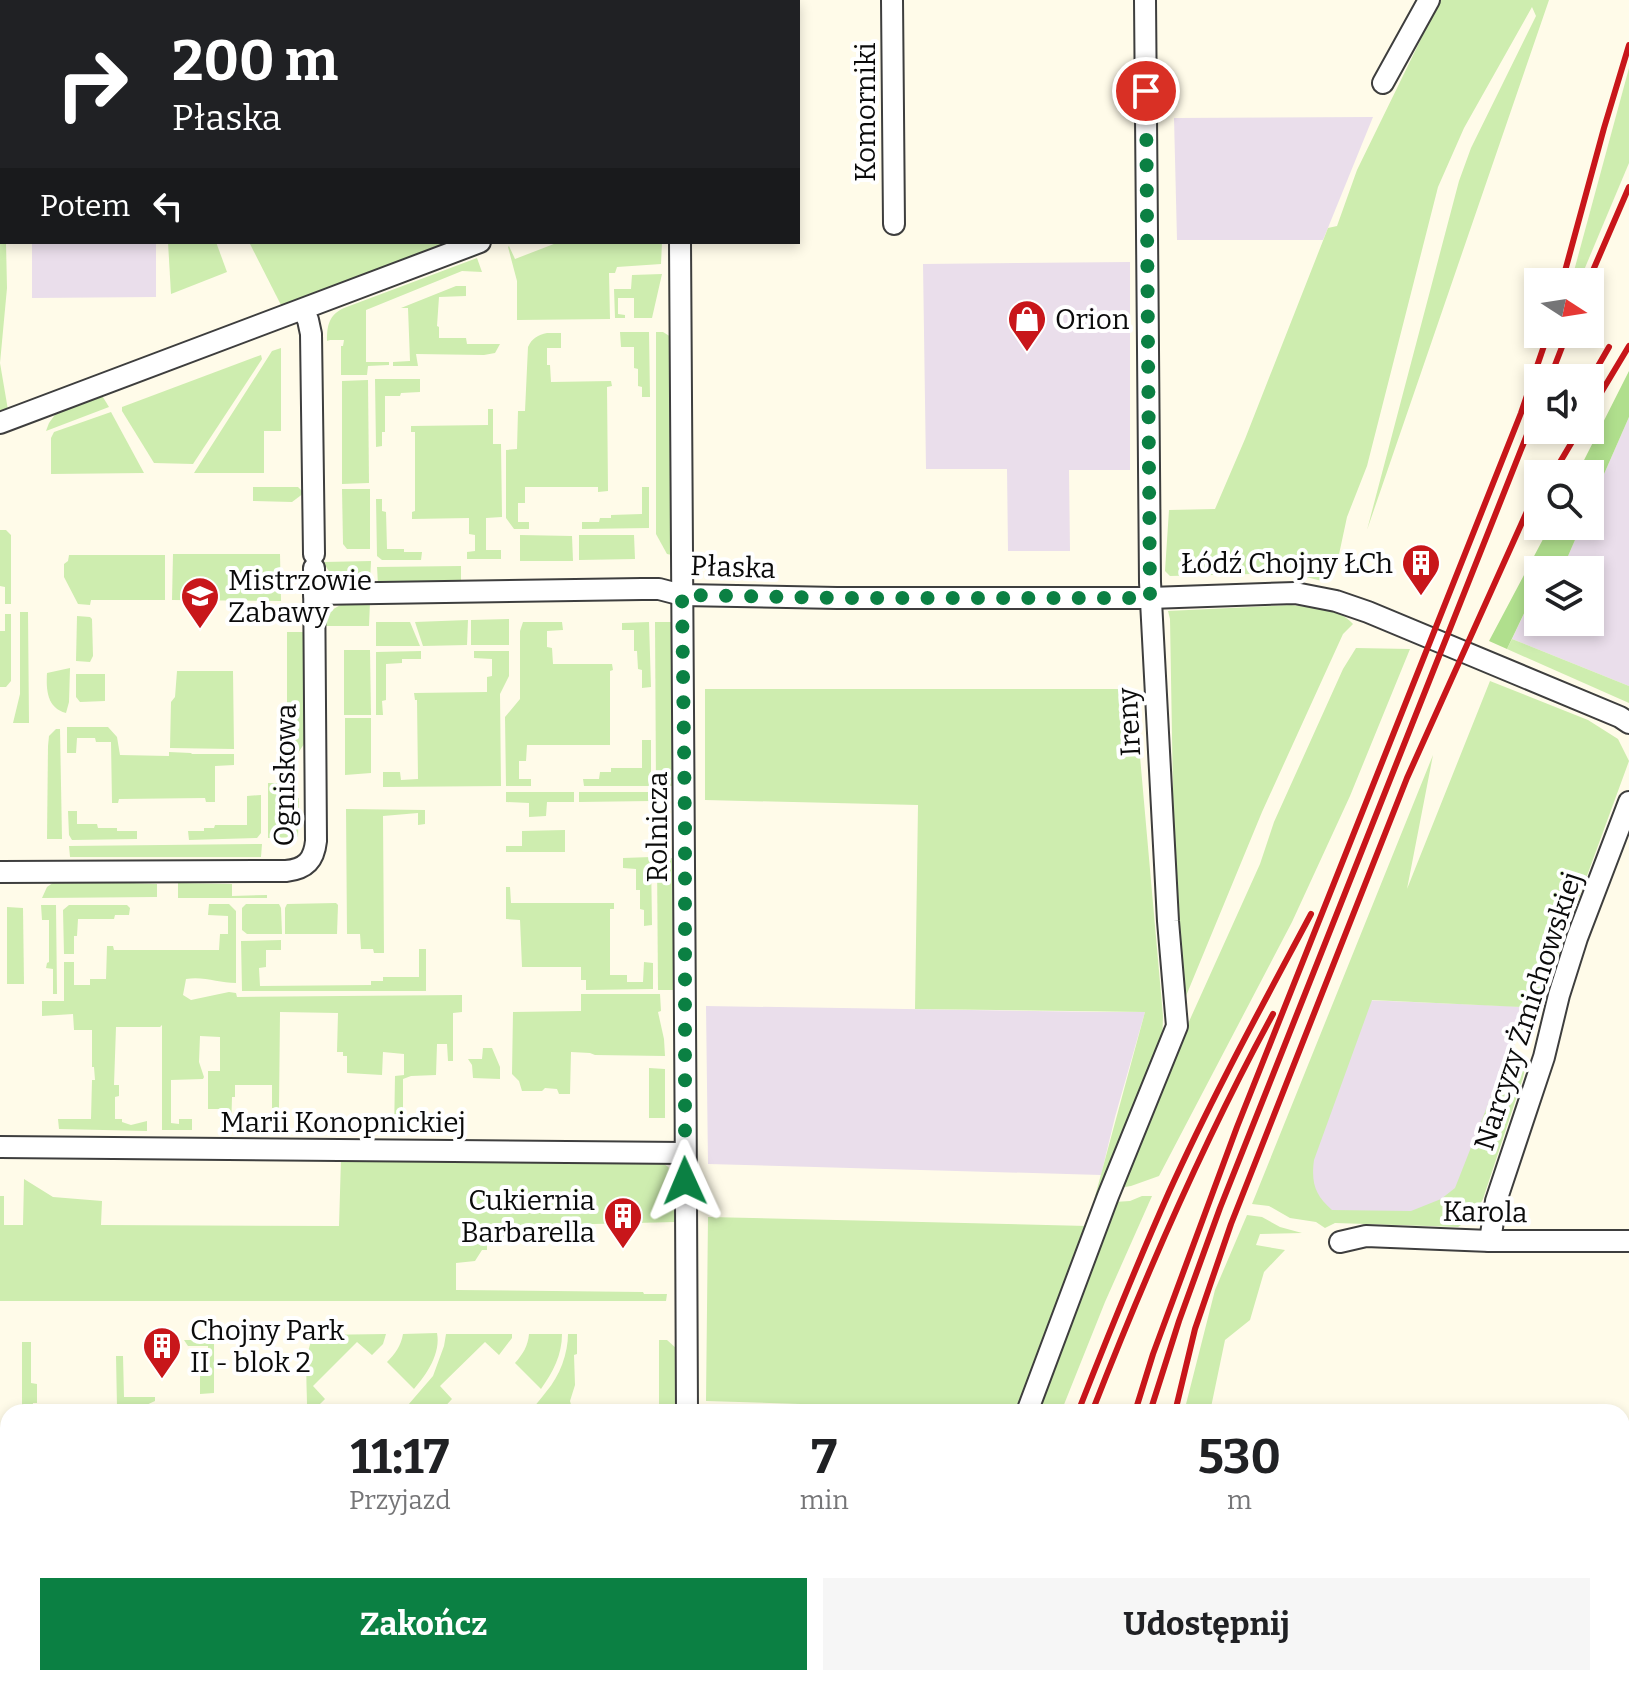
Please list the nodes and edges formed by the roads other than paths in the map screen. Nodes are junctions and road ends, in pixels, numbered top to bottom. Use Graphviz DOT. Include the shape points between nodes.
graph roads {
  1 [pos="892,0"];
  2 [pos="1145,0"];
  3 [pos="1429,0"];
  4 [pos="1383,83"];
  5 [pos="894,224"];
  6 [pos="475,244"];
  7 [pos="680,244"];
  8 [pos="303,310"];
  9 [pos="0,423"];
  10 [pos="314,594"];
  11 [pos="682,595"];
  12 [pos="1150,598"];
  13 [pos="1629,723"];
  14 [pos="1629,802"];
  15 [pos="0,872"];
  16 [pos="0,1147"];
  17 [pos="685,1153"];
  18 [pos="1490,1241"];
  19 [pos="1629,1241"];
  20 [pos="1340,1242"];
  21 [pos="687,1404"];
  22 [pos="1030,1404"];
  1 -- 5 [label="street, Komorniki"];
  2 -- 12 [label="street, Ireny"];
  3 -- 4 [label="street"];
  6 -- 8 [label="street"];
  7 -- 11 [label="street, Rolnicza"];
  8 -- 9 [label="street"];
  8 -- 10 [label="street, Ogniskowa" via="311,334"];
  10 -- 11 [label="street, Płaska" via="659,589"];
  10 -- 15 [label="street, Ogniskowa" via="316,841 310,863 286,871"];
  11 -- 12 [label="street, Płaska"];
  11 -- 17 [label="street, Rolnicza"];
  12 -- 13 [label="street, Płaska" via="1295,593 1336,601"];
  12 -- 22 [label="street, Ireny" via="1177,1026"];
  14 -- 18 [label="street, Narcyzy Żmichowskiej" via="1572,953 1496,1201"];
  16 -- 17 [label="street, Marii Konopnickiej"];
  17 -- 21 [label="street, Rolnicza"];
  18 -- 19 [label="street, Karola"];
  18 -- 20 [label="street, Karola" via="1366,1236"];
}
